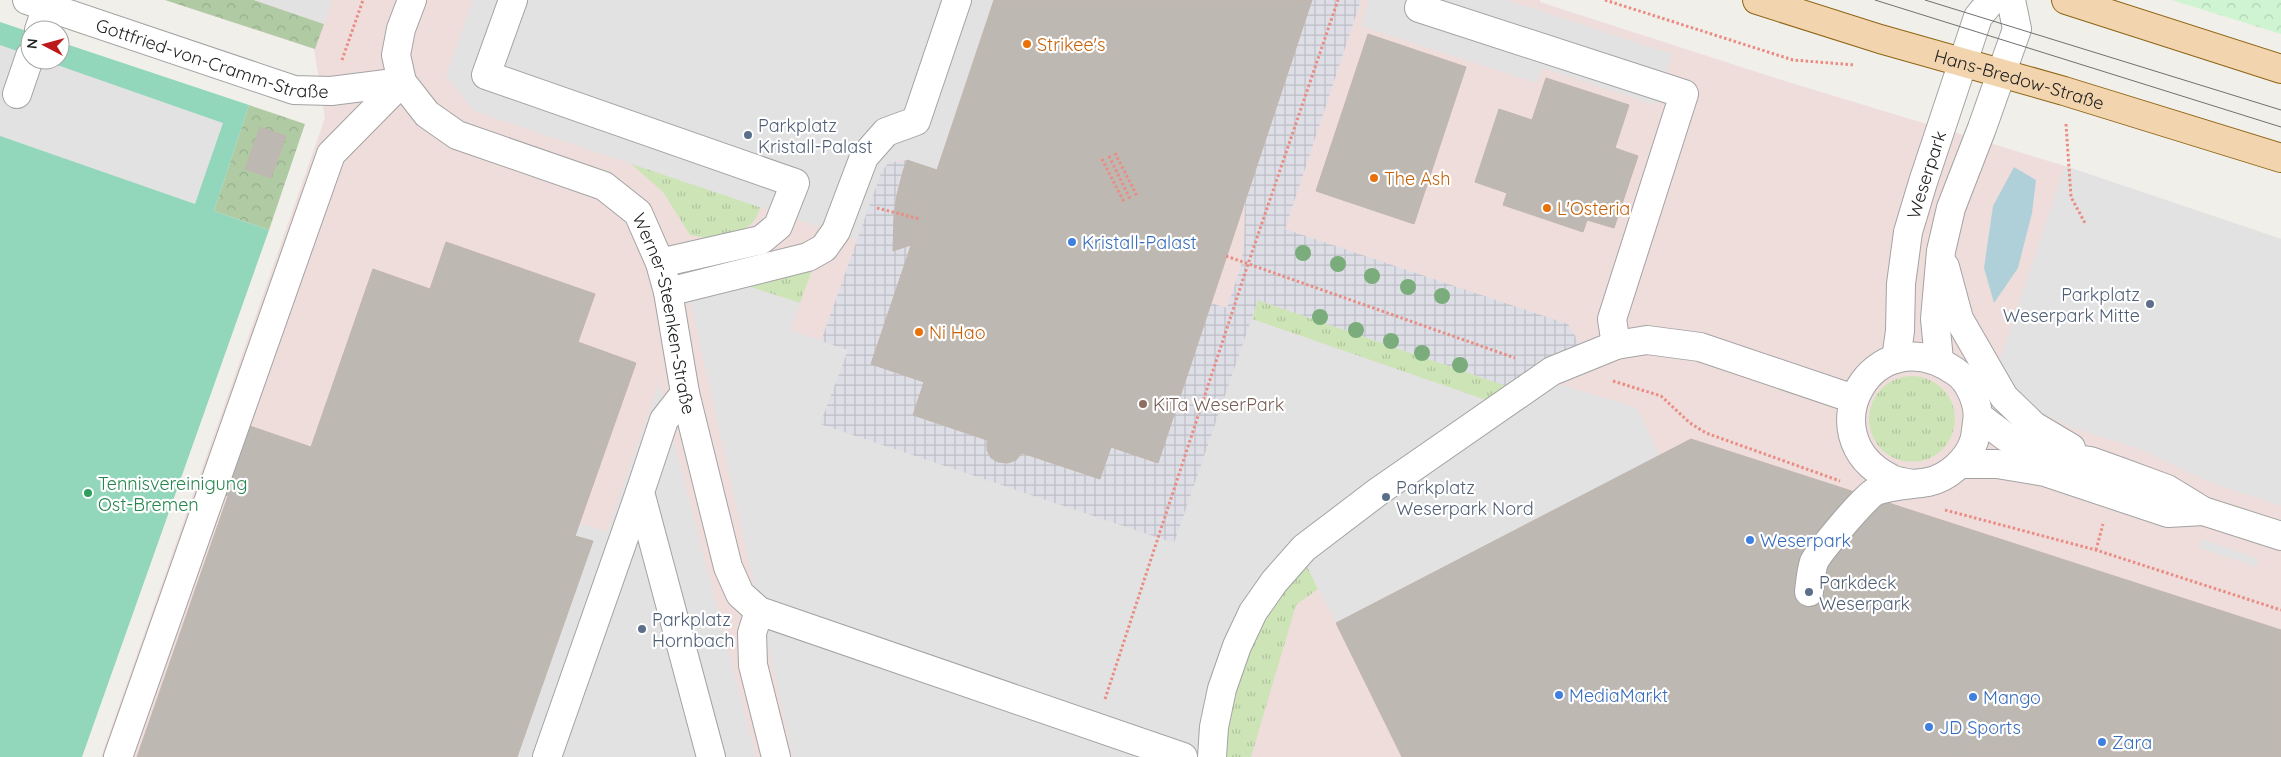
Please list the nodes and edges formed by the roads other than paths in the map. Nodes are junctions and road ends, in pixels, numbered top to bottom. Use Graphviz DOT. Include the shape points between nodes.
graph roads {
  1 [pos="412,0"];
  2 [pos="513,0"];
  3 [pos="957,0"];
  4 [pos="1757,0"];
  5 [pos="1992,0"];
  6 [pos="2011,0"];
  7 [pos="2066,0"];
  8 [pos="1420,4"];
  9 [pos="38,12"];
  10 [pos="1964,62"];
  11 [pos="2281,69"];
  12 [pos="25,70"];
  13 [pos="2002,73"];
  14 [pos="402,82"];
  15 [pos="17,94"];
  16 [pos="2281,158"];
  17 [pos="1941,251"];
  18 [pos="660,263"];
  19 [pos="668,292"];
  20 [pos="1616,345"];
  21 [pos="1896,358"];
  22 [pos="1939,360"];
  23 [pos="685,393"];
  24 [pos="1854,399"];
  25 [pos="1978,416"];
  26 [pos="2090,461"];
  27 [pos="1960,464"];
  28 [pos="1874,480"];
  29 [pos="640,492"];
  30 [pos="2203,510"];
  31 [pos="2281,536"];
  32 [pos="1809,592"];
  33 [pos="759,611"];
  34 [pos="118,757"];
  35 [pos="547,757"];
  36 [pos="711,757"];
  37 [pos="776,757"];
  38 [pos="1183,757"];
  39 [pos="1212,757"];
  1 -- 14 [label="street, Werner-Steenken-Straße" via="396,55"];
  2 -- 18 [label="street" via="486,75 795,183 778,226 761,240"];
  3 -- 19 [label="street" via="916,121 886,132 864,157 836,231 824,248 808,257"];
  4 -- 10 [label="main road, Hans-Bredow-Straße"];
  5 -- 10 [label="street, Weserpark" via="1978,17"];
  6 -- 13 [label="street, Weserpark" via="2016,29"];
  7 -- 11 [label="main road"];
  8 -- 20 [label="street" via="1684,94 1612,319"];
  9 -- 14 [label="street, Gottfried-von-Cramm-Straße" via="294,90 331,90"];
  10 -- 13 [label="main road, Hans-Bredow-Straße"];
  10 -- 21 [label="street, Weserpark" via="1908,232"];
  12 -- 15 [label="street"];
  13 -- 16 [label="main road, Hans-Bredow-Straße"];
  13 -- 17 [label="street, Weserpark" via="1951,208"];
  14 -- 18 [label="street, Werner-Steenken-Straße" via="428,114 456,135 604,186 638,214"];
  14 -- 34 [label="street" via="331,154"];
  17 -- 22 [label="street, Weserpark" via="1934,319"];
  17 -- 26 [label="street" via="1959,318 2004,397 2034,426"];
  18 -- 19 [label="street, Werner-Steenken-Straße"];
  19 -- 23 [label="street, Werner-Steenken-Straße"];
  20 -- 24 [label="street" via="1647,340 1700,347"];
  20 -- 39 [label="street" via="1552,371 1378,491 1300,552 1253,612 1237,646 1222,689"];
  21 -- 22 [label="street" via="1917,356"];
  21 -- 24 [label="street" via="1878,367 1863,381"];
  22 -- 25 [label="street" via="1959,374 1972,393"];
  23 -- 29 [label="street" via="664,420"];
  23 -- 33 [label="street, Werner-Steenken-Straße" via="728,567 740,594"];
  24 -- 28 [label="street" via="1850,418 1853,437"];
  25 -- 26 [label="street" via="2010,440 2057,456"];
  25 -- 27 [label="street" via="1974,442"];
  26 -- 30 [label="street" via="2167,489"];
  27 -- 28 [label="street" via="1947,475 1929,482 1912,484 1891,479"];
  27 -- 30 [label="street" via="1997,464 2045,472 2168,512"];
  28 -- 32 [label="street" via="1815,561"];
  29 -- 35 [label="street"];
  29 -- 36 [label="street"];
  30 -- 31 [label="street"];
  33 -- 37 [label="street" via="752,633 753,665"];
  33 -- 38 [label="street"];
}
